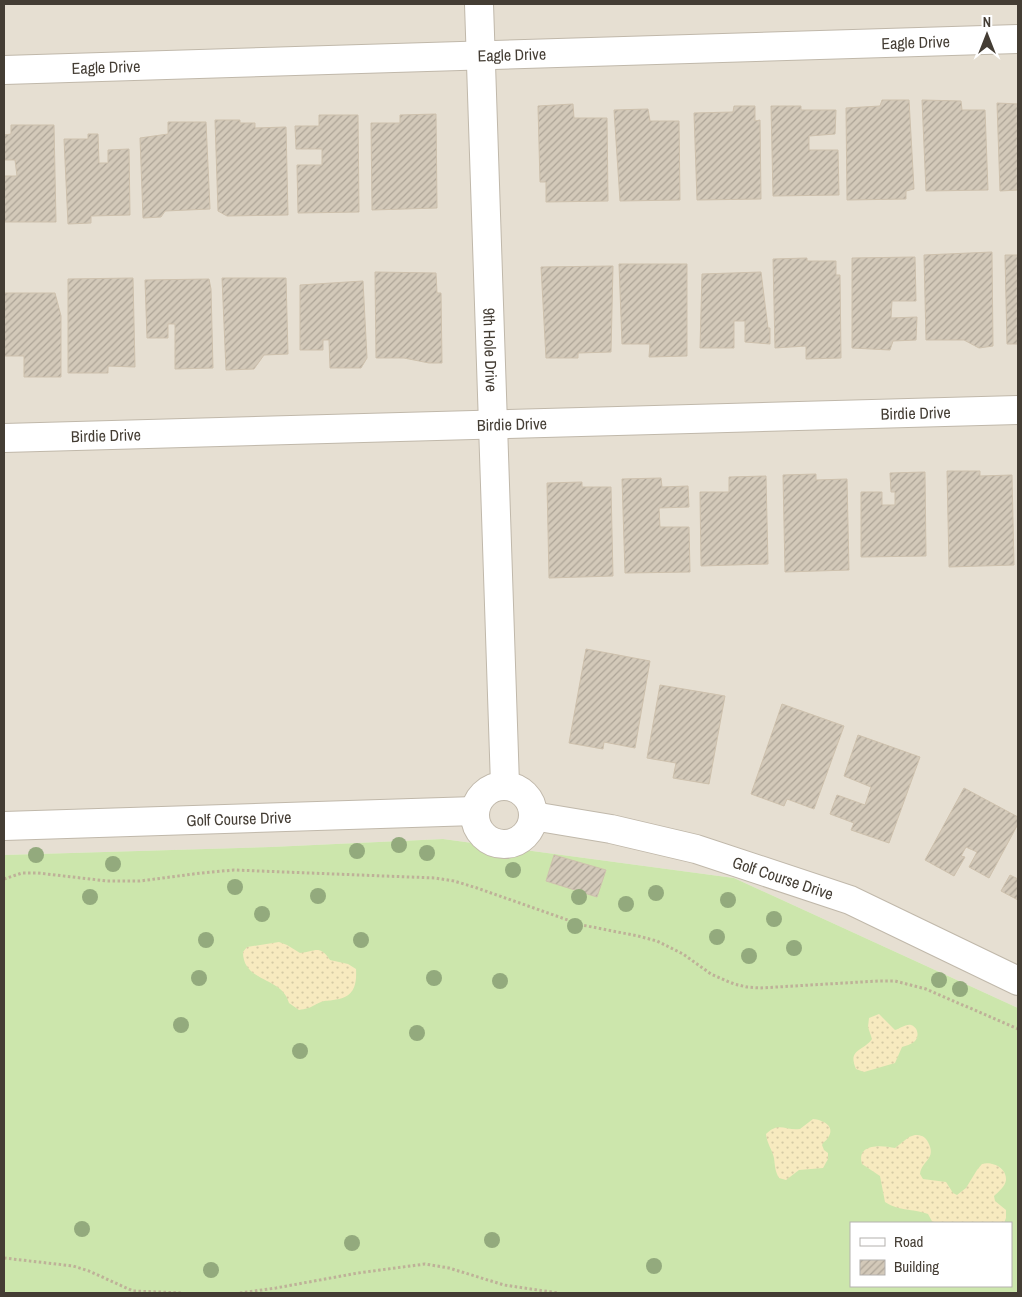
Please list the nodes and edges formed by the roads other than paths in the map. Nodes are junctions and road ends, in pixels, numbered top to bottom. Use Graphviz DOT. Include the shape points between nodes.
graph roads {
  1 [pos="480,4"];
  2 [pos="1018,39"];
  3 [pos="481,55"];
  4 [pos="4,70"];
  5 [pos="1018,410"];
  6 [pos="493,424"];
  7 [pos="4,438"];
  8 [pos="505,785"];
  9 [pos="475,811"];
  10 [pos="533,816"];
  11 [pos="4,826"];
  12 [pos="1018,981"];
  1 -- 3 [label="street, 9th Hole Drive"];
  2 -- 3 [label="street, Eagle Drive"];
  3 -- 4 [label="street, Eagle Drive"];
  3 -- 6 [label="street, 9th Hole Drive"];
  5 -- 6 [label="street, Birdie Drive"];
  6 -- 7 [label="street, Birdie Drive"];
  6 -- 8 [label="street, 9th Hole Drive"];
  8 -- 9 [label="street" via="488,790 477,803"];
  8 -- 10 [label="street" via="522,792 532,807"];
  9 -- 10 [label="street" via="475,821 484,837 501,844 519,840 531,825"];
  9 -- 11 [label="street, Golf Course Drive"];
  10 -- 12 [label="street, Golf Course Drive" via="611,829 696,849 850,900"];
}
